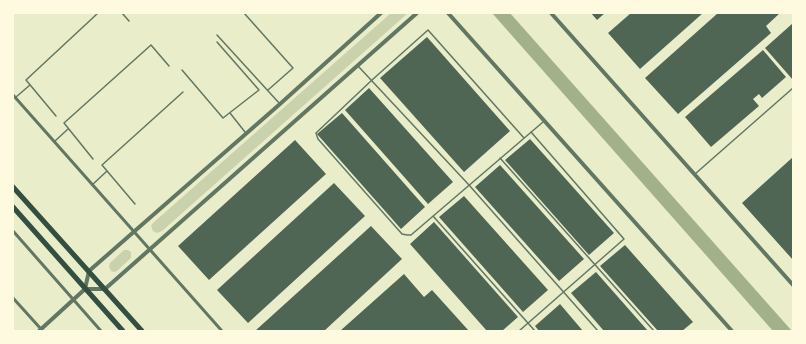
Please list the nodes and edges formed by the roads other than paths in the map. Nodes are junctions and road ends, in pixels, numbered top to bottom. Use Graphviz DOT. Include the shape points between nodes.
graph roads {
  1 [pos="98,13"];
  2 [pos="122,13"];
  3 [pos="244,13"];
  4 [pos="381,13"];
  5 [pos="417,13"];
  6 [pos="448,13"];
  7 [pos="551,13"];
  8 [pos="129,21"];
  9 [pos="217,35"];
  10 [pos="217,42"];
  11 [pos="169,66"];
  12 [pos="358,66"];
  13 [pos="182,70"];
  14 [pos="372,80"];
  15 [pos="30,85"];
  16 [pos="793,88"];
  17 [pos="268,90"];
  18 [pos="184,92"];
  19 [pos="14,96"];
  20 [pos="280,104"];
  21 [pos="229,113"];
  22 [pos="56,116"];
  23 [pos="545,120"];
  24 [pos="68,129"];
  25 [pos="531,132"];
  26 [pos="246,134"];
  27 [pos="524,138"];
  28 [pos="54,141"];
  29 [pos="500,158"];
  30 [pos="94,159"];
  31 [pos="107,171"];
  32 [pos="694,174"];
  33 [pos="92,184"];
  34 [pos="469,185"];
  35 [pos="13,187"];
  36 [pos="135,204"];
  37 [pos="13,207"];
  38 [pos="433,216"];
  39 [pos="13,231"];
  40 [pos="134,232"];
  41 [pos="150,249"];
  42 [pos="594,264"];
  43 [pos="89,271"];
  44 [pos="793,284"];
  45 [pos="86,289"];
  46 [pos="105,289"];
  47 [pos="562,292"];
  48 [pos="13,298"];
  49 [pos="73,300"];
  50 [pos="528,323"];
  51 [pos="40,330"];
  52 [pos="101,331"];
  53 [pos="123,331"];
  54 [pos="142,331"];
  55 [pos="222,331"];
  56 [pos="519,331"];
  57 [pos="535,331"];
  58 [pos="598,331"];
  59 [pos="654,331"];
  60 [pos="732,331"];
  1 -- 15 [label="lane" via="26,80"];
  2 -- 8 [label="lane"];
  3 -- 17 [label="lane" via="293,68"];
  4 -- 20 [label="street"];
  5 -- 12 [label="street"];
  6 -- 23 [label="street"];
  7 -- 32 [label="street"];
  9 -- 17 [label="lane"];
  10 -- 21 [label="lane" via="259,90"];
  11 -- 24 [label="lane" via="151,45 64,123"];
  12 -- 14 [label="lane"];
  12 -- 41 [label="street"];
  13 -- 21 [label="lane" via="223,118"];
  14 -- 27 [label="lane" via="428,30"];
  14 -- 34 [label="lane"];
  14 -- 38 [label="lane" via="317,130 316,135 402,234 411,235"];
  15 -- 19 [label="lane"];
  15 -- 22 [label="lane"];
  16 -- 32 [label="lane"];
  17 -- 20 [label="lane"];
  18 -- 31 [label="lane" via="102,164"];
  19 -- 28 [label="street"];
  20 -- 26 [label="street"];
  21 -- 26 [label="lane"];
  23 -- 25 [label="lane"];
  23 -- 60 [label="street"];
  24 -- 28 [label="lane"];
  24 -- 30 [label="lane"];
  25 -- 27 [label="lane"];
  25 -- 42 [label="lane" via="624,239"];
  26 -- 40 [label="street"];
  27 -- 29 [label="lane"];
  28 -- 33 [label="street"];
  29 -- 34 [label="lane"];
  29 -- 42 [label="lane"];
  31 -- 33 [label="lane"];
  31 -- 36 [label="lane"];
  32 -- 44 [label="street"];
  33 -- 40 [label="street"];
  34 -- 38 [label="lane"];
  34 -- 47 [label="lane"];
  35 -- 43 [label="main road"];
  37 -- 45 [label="main road"];
  38 -- 50 [label="lane"];
  39 -- 49 [label="street"];
  40 -- 41 [label="street"];
  40 -- 43 [label="street"];
  41 -- 46 [label="street"];
  41 -- 55 [label="street"];
  42 -- 47 [label="lane"];
  42 -- 59 [label="lane"];
  43 -- 45 [label="street"];
  43 -- 46 [label="main road"];
  45 -- 46 [label="street"];
  45 -- 49 [label="street"];
  45 -- 53 [label="main road"];
  46 -- 54 [label="main road"];
  47 -- 50 [label="lane"];
  47 -- 58 [label="lane"];
  48 -- 51 [label="street"];
  49 -- 51 [label="street"];
  49 -- 52 [label="street"];
  50 -- 56 [label="lane"];
  50 -- 57 [label="lane"];
}
